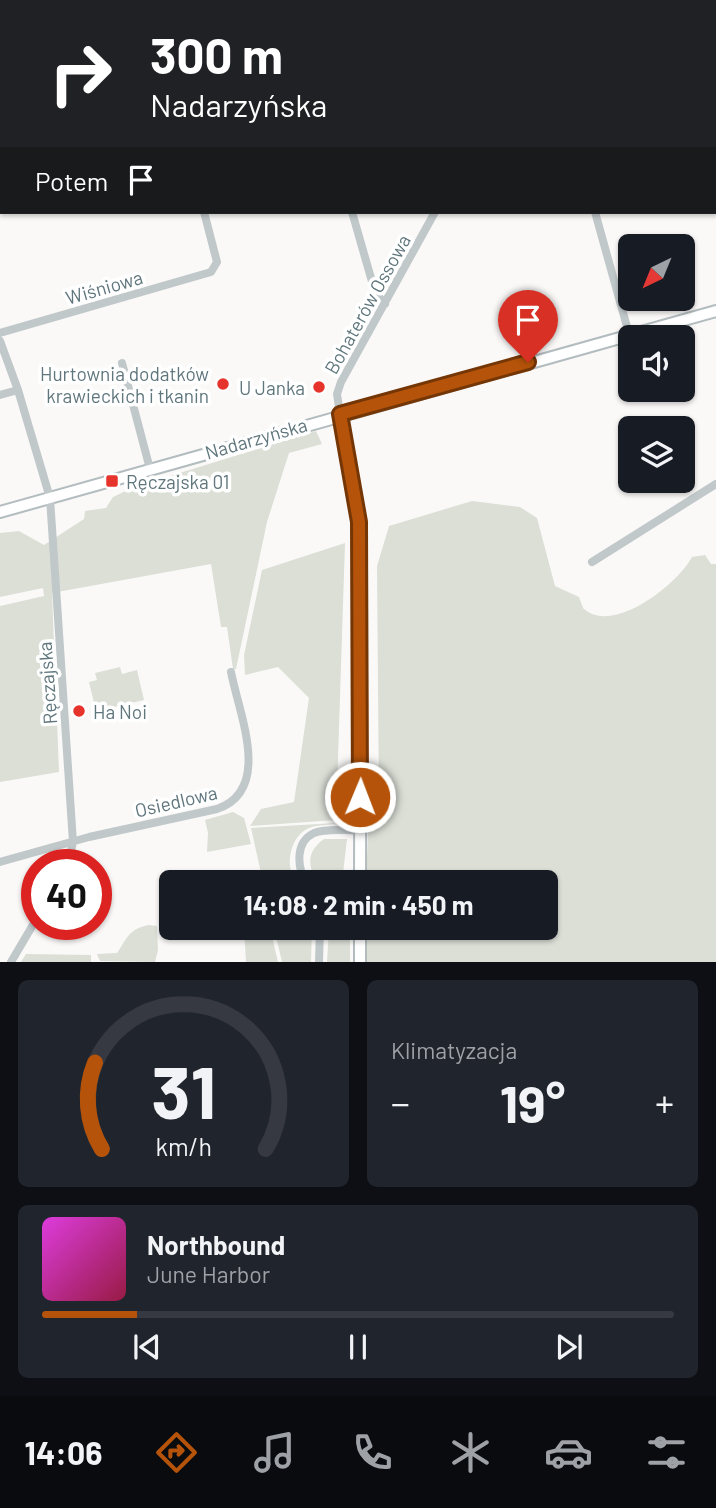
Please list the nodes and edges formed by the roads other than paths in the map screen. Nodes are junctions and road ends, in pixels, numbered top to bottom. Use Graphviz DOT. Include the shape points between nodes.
graph roads {
  1 [pos="205,214"];
  2 [pos="353,214"];
  3 [pos="434,214"];
  4 [pos="596,214"];
  5 [pos="384,304"];
  6 [pos="716,311"];
  7 [pos="626,325"];
  8 [pos="663,325"];
  9 [pos="0,333"];
  10 [pos="618,337"];
  11 [pos="0,341"];
  12 [pos="122,363"];
  13 [pos="18,390"];
  14 [pos="0,395"];
  15 [pos="340,414"];
  16 [pos="150,469"];
  17 [pos="716,484"];
  18 [pos="50,498"];
  19 [pos="0,512"];
  20 [pos="592,562"];
  21 [pos="230,672"];
  22 [pos="359,830"];
  23 [pos="73,842"];
  24 [pos="71,849"];
  25 [pos="0,862"];
  26 [pos="300,870"];
  27 [pos="360,870"];
  28 [pos="24,940"];
  29 [pos="320,940"];
  30 [pos="360,940"];
  31 [pos="11,962"];
  32 [pos="319,962"];
  33 [pos="360,962"];
  1 -- 9 [label="street, Wiśniowa" via="216,255 215,268 204,275"];
  2 -- 5 [label="street" via="375,292"];
  3 -- 5 [label="street, Bohaterów Ossowa"];
  4 -- 7 [label="street"];
  5 -- 15 [label="street, Bohaterów Ossowa" via="339,388"];
  6 -- 8 [label="main road, Nadarzyńska"];
  10 -- 15 [label="main road, Nadarzyńska"];
  11 -- 13 [label="street, Ręczajska"];
  12 -- 16 [label="street"];
  13 -- 14 [label="street"];
  13 -- 18 [label="street, Ręczajska"];
  15 -- 16 [label="main road, Nadarzyńska"];
  15 -- 22 [label="main road" via="357,503 361,554"];
  16 -- 18 [label="main road, Nadarzyńska"];
  17 -- 20 [label="street"];
  18 -- 19 [label="main road, Nadarzyńska"];
  18 -- 23 [label="street, Ręczajska"];
  21 -- 23 [label="street, Osiedlowa" via="250,766 239,797 217,809"];
  22 -- 26 [label="street" via="324,831 309,837 299,852"];
  22 -- 27 [label="main road"];
  23 -- 24 [label="street, Ręczajska"];
  23 -- 25 [label="street, Osiedlowa"];
  28 -- 31 [label="street"];
  29 -- 32 [label="street"];
  30 -- 33 [label="main road"];
}
